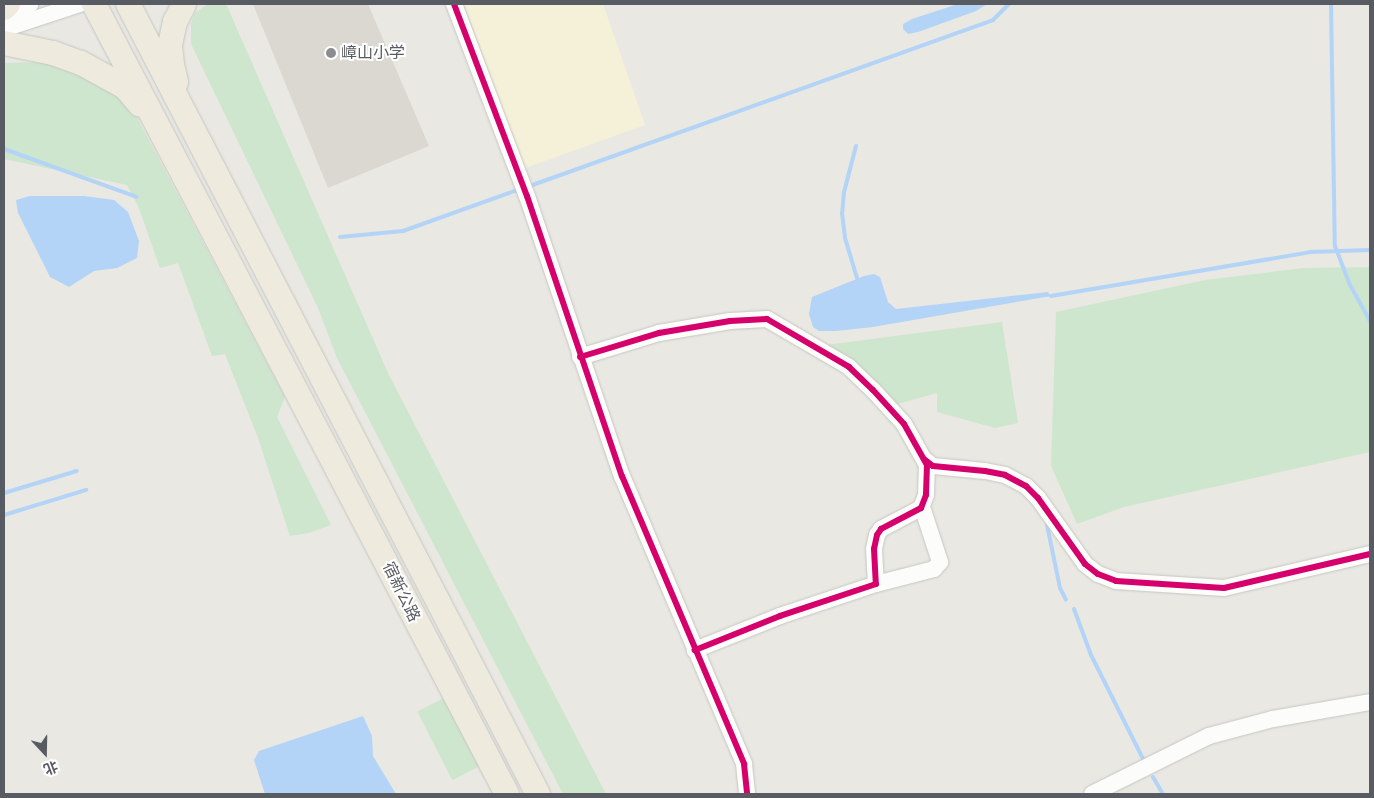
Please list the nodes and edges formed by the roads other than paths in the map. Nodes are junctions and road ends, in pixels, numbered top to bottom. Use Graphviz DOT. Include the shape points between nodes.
graph roads {
  1 [pos="8,4"];
  2 [pos="30,4"];
  3 [pos="80,4"];
  4 [pos="94,4"];
  5 [pos="128,4"];
  6 [pos="184,4"];
  7 [pos="454,4"];
  8 [pos="4,8"];
  9 [pos="4,12"];
  10 [pos="4,29"];
  11 [pos="4,43"];
  12 [pos="186,117"];
  13 [pos="159,128"];
  14 [pos="580,357"];
  15 [pos="924,460"];
  16 [pos="922,506"];
  17 [pos="410,545"];
  18 [pos="1370,554"];
  19 [pos="382,558"];
  20 [pos="876,584"];
  21 [pos="695,650"];
  22 [pos="1370,702"];
  23 [pos="507,794"];
  24 [pos="538,794"];
  25 [pos="747,794"];
  26 [pos="1092,794"];
  1 -- 8 [label="highway"];
  2 -- 9 [label="street"];
  3 -- 10 [label="street"];
  4 -- 13 [label="highway"];
  5 -- 12 [label="highway"];
  6 -- 12 [label="highway" via="175,22 170,45 172,66"];
  7 -- 14 [label="street" via="527,196"];
  11 -- 13 [label="highway" via="53,53 102,74 125,87"];
  12 -- 17 [label="highway"];
  13 -- 19 [label="highway"];
  14 -- 15 [label="street" via="659,333 730,321 767,319 849,367 904,424"];
  14 -- 21 [label="street" via="622,476"];
  15 -- 16 [label="street" via="927,465 926,495"];
  15 -- 18 [label="street" via="933,466 985,471 1019,482 1038,498 1085,564 1098,574 1116,581 1224,588"];
  16 -- 20 [label="street" via="881,529 877,535 874,549"];
  16 -- 20 [label="street" via="940,562 934,569"];
  17 -- 19 [label="highway, 宿新公路"];
  17 -- 24 [label="highway, 宿新公路"];
  19 -- 23 [label="highway, 宿新公路"];
  20 -- 21 [label="street" via="780,616"];
  21 -- 25 [label="street" via="744,764"];
  22 -- 26 [label="street" via="1273,719 1209,736"];
}
